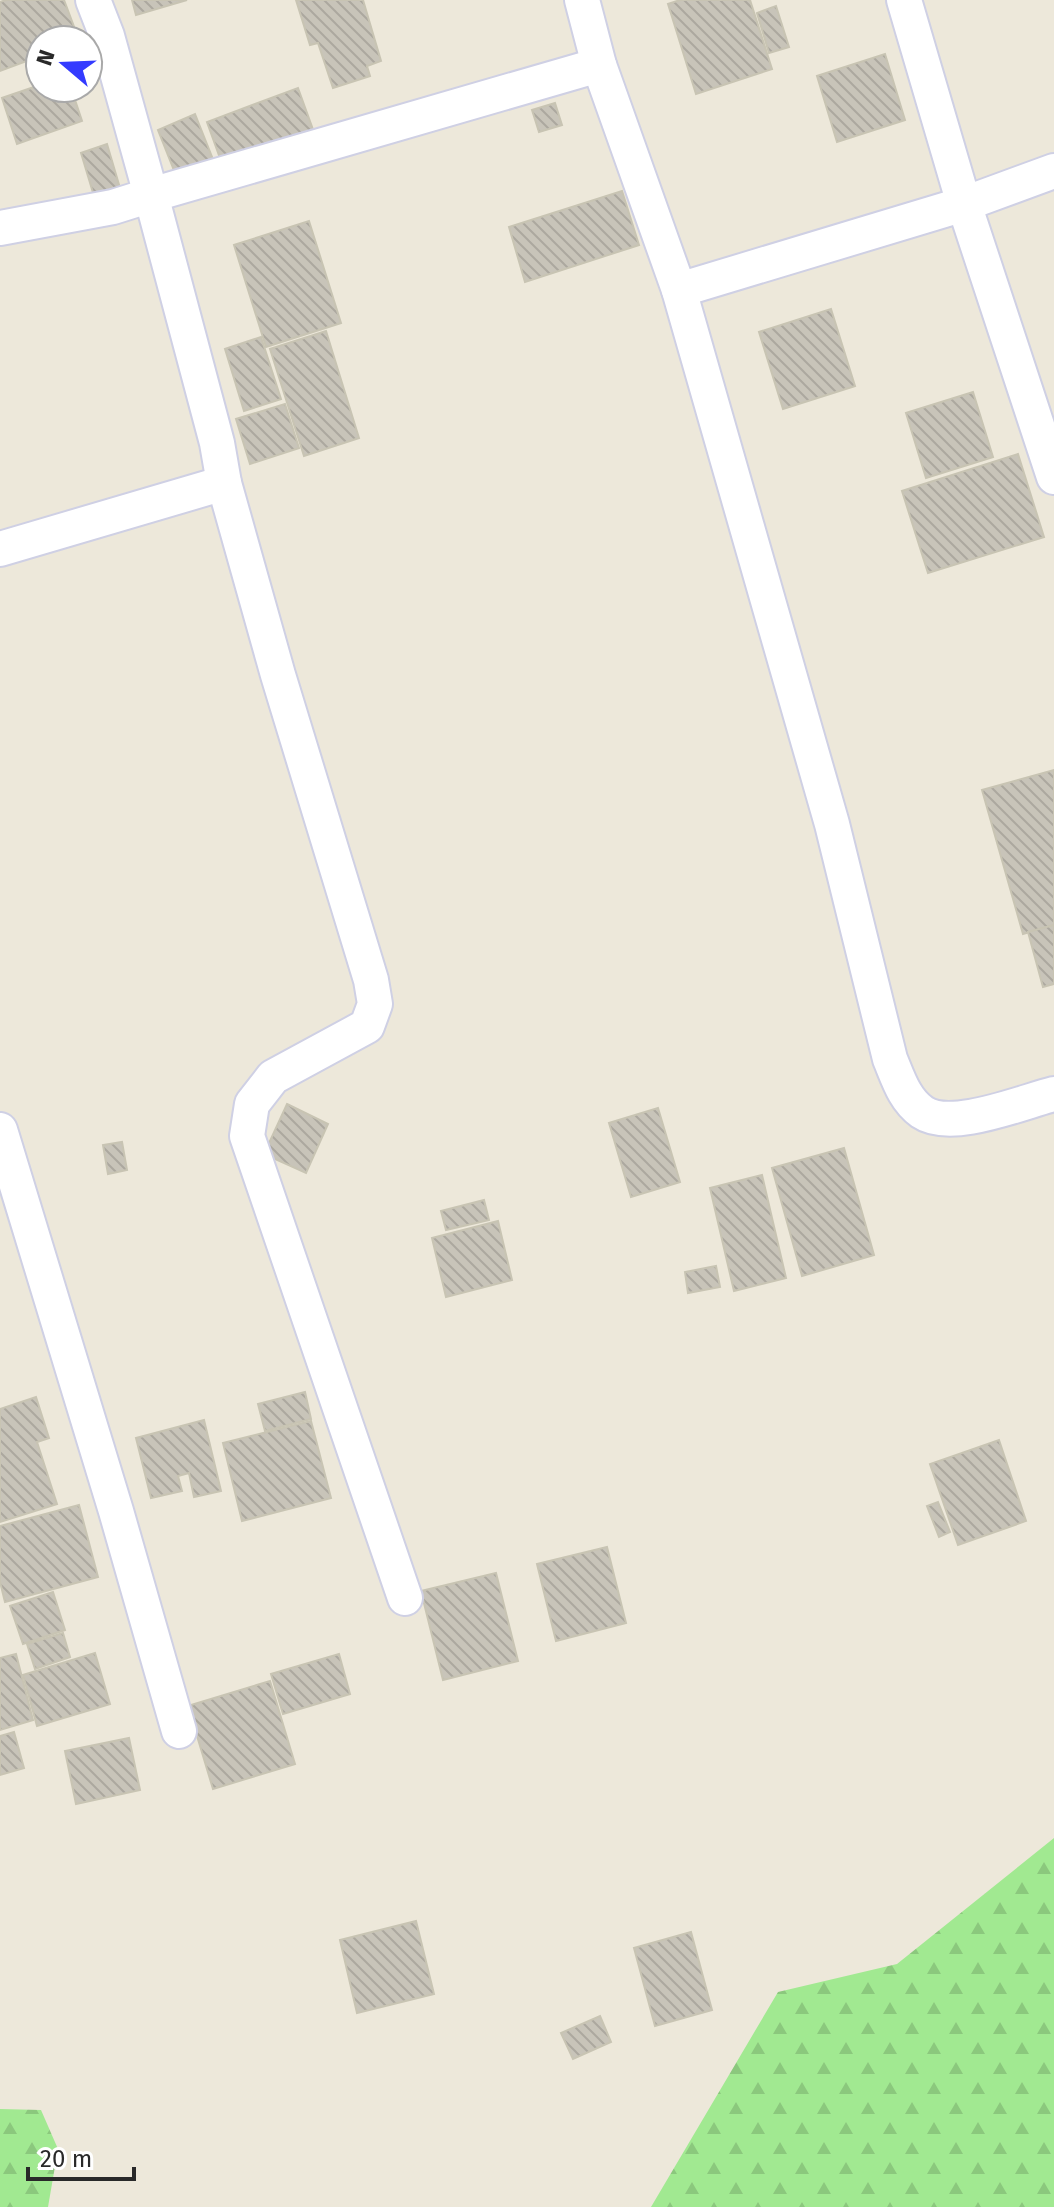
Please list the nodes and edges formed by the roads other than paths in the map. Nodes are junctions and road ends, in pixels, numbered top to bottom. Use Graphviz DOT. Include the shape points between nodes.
graph roads {
  1 [pos="93,0"];
  2 [pos="582,0"];
  3 [pos="904,0"];
  4 [pos="599,65"];
  5 [pos="1054,171"];
  6 [pos="151,195"];
  7 [pos="964,204"];
  8 [pos="0,228"];
  9 [pos="679,290"];
  10 [pos="1054,477"];
  11 [pos="224,483"];
  12 [pos="0,549"];
  13 [pos="1054,1094"];
  14 [pos="0,1130"];
  15 [pos="405,1598"];
  16 [pos="179,1731"];
  1 -- 6 [label="street"];
  2 -- 4 [label="street"];
  3 -- 7 [label="street"];
  4 -- 6 [label="street"];
  4 -- 9 [label="street"];
  5 -- 7 [label="street"];
  6 -- 8 [label="street"];
  6 -- 11 [label="street"];
  7 -- 9 [label="street"];
  7 -- 10 [label="street"];
  9 -- 13 [label="street" via="832,824 890,1059 904,1092 923,1113 949,1120"];
  11 -- 12 [label="street"];
  11 -- 15 [label="street" via="375,1004 367,1026 273,1077 252,1104 247,1136"];
  14 -- 16 [label="street"];
}
